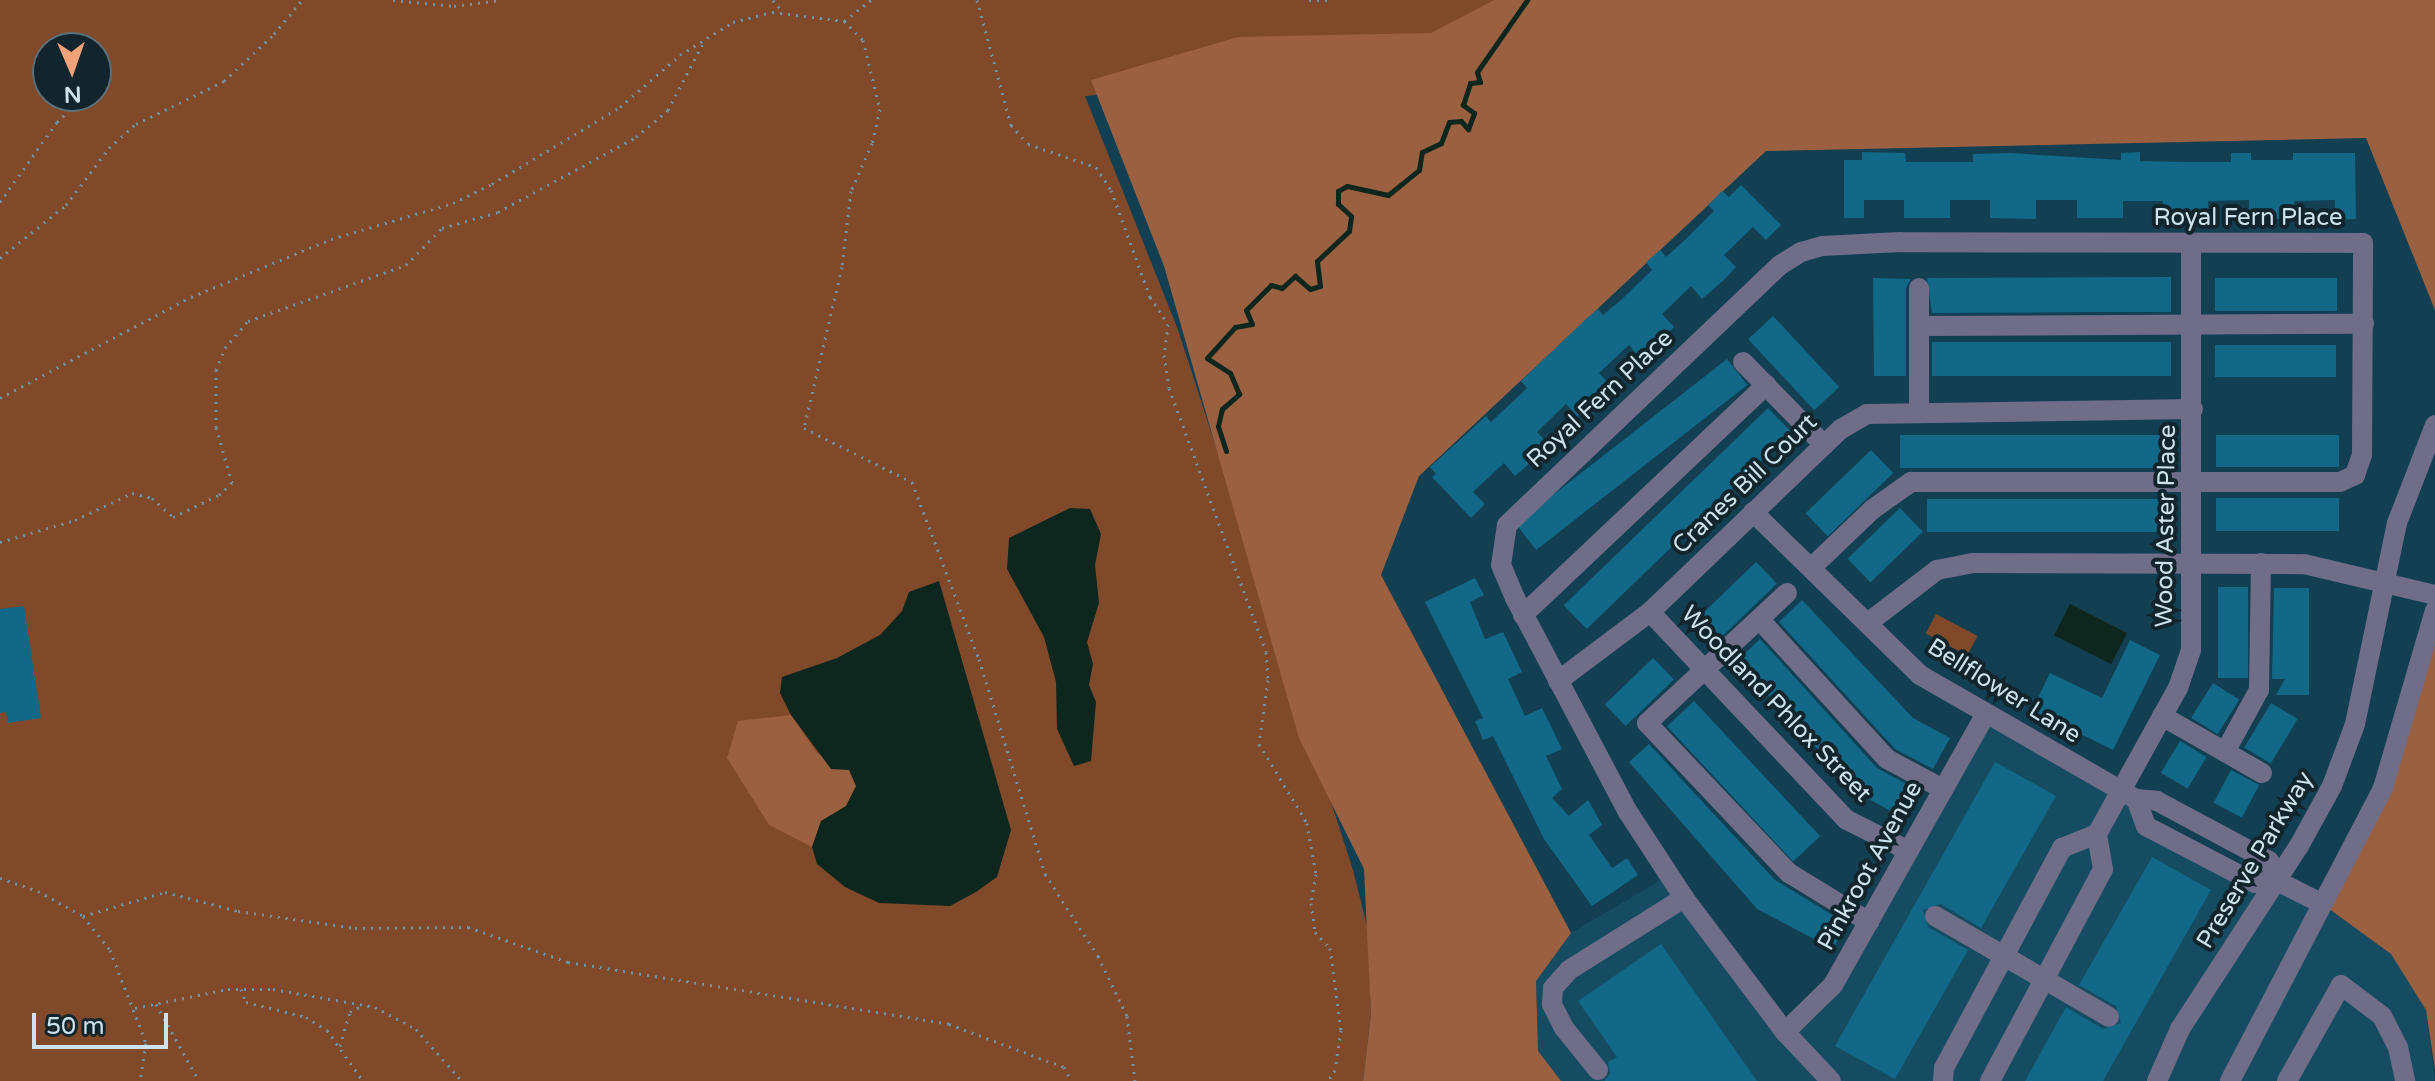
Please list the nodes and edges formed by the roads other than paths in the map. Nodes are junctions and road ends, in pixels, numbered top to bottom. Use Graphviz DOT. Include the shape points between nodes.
graph roads {
  1 [pos="2191,245"];
  2 [pos="1919,288"];
  3 [pos="2364,324"];
  4 [pos="2193,325"];
  5 [pos="1920,326"];
  6 [pos="1743,362"];
  7 [pos="1766,385"];
  8 [pos="2193,409"];
  9 [pos="1919,410"];
  10 [pos="2435,425"];
  11 [pos="1824,445"];
  12 [pos="2194,481"];
  13 [pos="1753,512"];
  14 [pos="2193,562"];
  15 [pos="2261,563"];
  16 [pos="1812,567"];
  17 [pos="2382,579"];
  18 [pos="1787,593"];
  19 [pos="2435,595"];
  20 [pos="2435,610"];
  21 [pos="1650,612"];
  22 [pos="1523,615"];
  23 [pos="1760,620"];
  24 [pos="1869,622"];
  25 [pos="1704,669"];
  26 [pos="1558,681"];
  27 [pos="1986,714"];
  28 [pos="2162,716"];
  29 [pos="2225,752"];
  30 [pos="2262,773"];
  31 [pos="1943,789"];
  32 [pos="2128,795"];
  33 [pos="2097,834"];
  34 [pos="1909,851"];
  35 [pos="2277,881"];
  36 [pos="1684,898"];
  37 [pos="2321,903"];
  38 [pos="1935,916"];
  39 [pos="1869,922"];
  40 [pos="2003,955"];
  41 [pos="2044,979"];
  42 [pos="2109,1017"];
  43 [pos="1785,1032"];
  44 [pos="1598,1070"];
  45 [pos="1831,1081"];
  46 [pos="1943,1081"];
  47 [pos="1990,1081"];
  48 [pos="2157,1081"];
  49 [pos="2230,1081"];
  50 [pos="2287,1081"];
  51 [pos="2405,1081"];
  1 -- 3 [label="street, Royal Fern Place" via="2363,243"];
  1 -- 4 [label="street, Wood Aster Place"];
  1 -- 22 [label="street, Royal Fern Place" via="1900,242 1801,252 1780,265 1507,525 1501,565"];
  2 -- 5 [label="street"];
  3 -- 4 [label="street"];
  3 -- 12 [label="street" via="2362,455 2355,475 2340,482"];
  4 -- 5 [label="street"];
  4 -- 8 [label="street, Wood Aster Place"];
  5 -- 9 [label="street"];
  6 -- 7 [label="street"];
  7 -- 11 [label="street"];
  7 -- 22 [label="street"];
  8 -- 9 [label="street, Cranes Bill Court"];
  8 -- 12 [label="street, Wood Aster Place"];
  9 -- 11 [label="street, Cranes Bill Court" via="1867,414"];
  10 -- 17 [label="street, Preserve Parkway" via="2411,479"];
  11 -- 13 [label="street, Cranes Bill Court"];
  12 -- 14 [label="street, Wood Aster Place"];
  12 -- 16 [label="street" via="1911,482"];
  13 -- 16 [label="street, Bellflower Lane"];
  13 -- 21 [label="street, Cranes Bill Court"];
  14 -- 15 [label="street"];
  14 -- 24 [label="street" via="1973,563 1937,570"];
  14 -- 28 [label="street, Wood Aster Place" via="2191,650"];
  15 -- 17 [label="street"];
  15 -- 29 [label="street" via="2259,690"];
  16 -- 24 [label="street, Bellflower Lane"];
  17 -- 19 [label="street"];
  17 -- 35 [label="street, Preserve Parkway" via="2355,724 2332,786"];
  18 -- 23 [label="street"];
  20 -- 37 [label="street" via="2383,788"];
  21 -- 25 [label="street, Woodland Phlox Street"];
  21 -- 26 [label="street, Cranes Bill Court"];
  22 -- 26 [label="street, Royal Fern Place"];
  23 -- 25 [label="street"];
  23 -- 31 [label="street" via="1887,759"];
  24 -- 27 [label="street, Bellflower Lane" via="1920,675"];
  25 -- 34 [label="street, Woodland Phlox Street" via="1847,820"];
  25 -- 39 [label="street" via="1647,723 1789,873"];
  26 -- 36 [label="street, Royal Fern Place" via="1628,812"];
  27 -- 31 [label="street, Pinkroot Avenue"];
  27 -- 32 [label="street, Bellflower Lane"];
  28 -- 29 [label="street"];
  28 -- 32 [label="street, Wood Aster Place"];
  29 -- 30 [label="street"];
  31 -- 34 [label="street, Pinkroot Avenue"];
  32 -- 33 [label="street, Wood Aster Place"];
  32 -- 35 [label="street, Bellflower Lane" via="2146,826 2255,883"];
  33 -- 40 [label="street" via="2062,848"];
  33 -- 41 [label="street" via="2103,869"];
  34 -- 39 [label="street, Pinkroot Avenue"];
  35 -- 37 [label="street, Bellflower Lane"];
  35 -- 48 [label="street, Preserve Parkway" via="2180,1029"];
  36 -- 43 [label="street, Royal Fern Place"];
  36 -- 44 [label="street" via="1569,970 1553,988 1552,1004 1564,1028"];
  37 -- 49 [label="street"];
  38 -- 40 [label="street"];
  39 -- 43 [label="street, Pinkroot Avenue" via="1833,985"];
  40 -- 41 [label="street"];
  40 -- 46 [label="street" via="1944,1068"];
  41 -- 42 [label="street"];
  41 -- 47 [label="street"];
  43 -- 45 [label="street, Royal Fern Place"];
  50 -- 51 [label="street" via="2341,985 2382,1016 2398,1047"];
}
